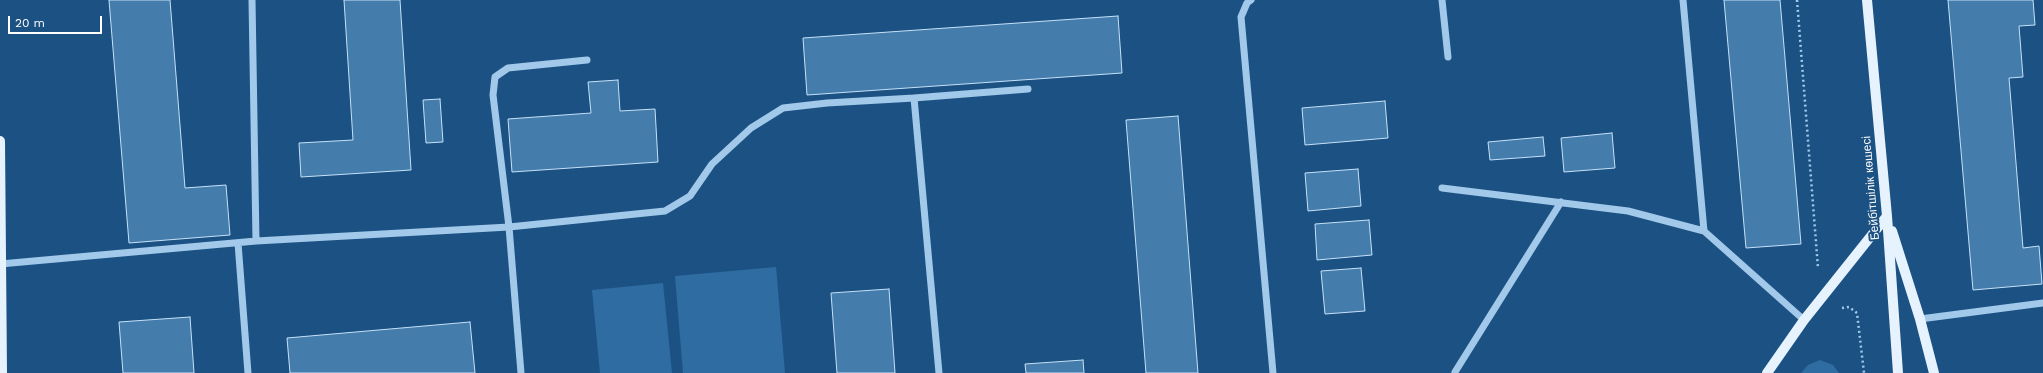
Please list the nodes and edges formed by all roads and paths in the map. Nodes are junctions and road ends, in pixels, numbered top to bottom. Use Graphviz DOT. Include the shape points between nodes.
graph roads {
  1 [pos="252,0"];
  2 [pos="1251,0"];
  3 [pos="1442,0"];
  4 [pos="1683,0"];
  5 [pos="1797,0"];
  6 [pos="1867,0"];
  7 [pos="1448,57"];
  8 [pos="587,60"];
  9 [pos="1028,89"];
  10 [pos="914,98"];
  11 [pos="0,141"];
  12 [pos="1442,188"];
  13 [pos="1561,202"];
  14 [pos="1887,216"];
  15 [pos="509,227"];
  16 [pos="1704,231"];
  17 [pos="256,241"];
  18 [pos="238,243"];
  19 [pos="1,264"];
  20 [pos="1819,301"];
  21 [pos="2043,303"];
  22 [pos="1838,308"];
  23 [pos="1920,319"];
  24 [pos="1804,320"];
  25 [pos="1455,372"];
  26 [pos="2,373"];
  27 [pos="248,373"];
  28 [pos="522,373"];
  29 [pos="939,373"];
  30 [pos="1273,373"];
  31 [pos="1767,373"];
  32 [pos="1864,373"];
  33 [pos="1898,373"];
  34 [pos="1934,373"];
  1 -- 17 [label="lane"];
  2 -- 30 [label="lane" via="1241,17"];
  3 -- 7 [label="lane"];
  4 -- 16 [label="lane"];
  5 -- 20 [label="path" via="1817,243"];
  6 -- 14 [label="main road, Бейбітшілік көшесі"];
  8 -- 15 [label="lane" via="508,68 495,77 493,95"];
  9 -- 10 [label="lane"];
  10 -- 15 [label="lane" via="783,108 751,128 712,164 690,196 665,211"];
  10 -- 29 [label="lane"];
  11 -- 19 [label="main road"];
  12 -- 13 [label="lane"];
  13 -- 16 [label="lane" via="1628,211"];
  13 -- 25 [label="lane"];
  14 -- 20 [label="main road"];
  14 -- 23 [label="main road"];
  14 -- 33 [label="main road, Бейбітшілік көшесі"];
  15 -- 17 [label="lane"];
  15 -- 28 [label="lane"];
  16 -- 24 [label="lane"];
  17 -- 18 [label="lane"];
  18 -- 19 [label="lane"];
  18 -- 27 [label="lane"];
  19 -- 26 [label="main road"];
  20 -- 24 [label="main road"];
  21 -- 23 [label="lane"];
  22 -- 32 [label="path" via="1849,307 1857,313"];
  23 -- 34 [label="main road"];
  24 -- 31 [label="main road"];
}
